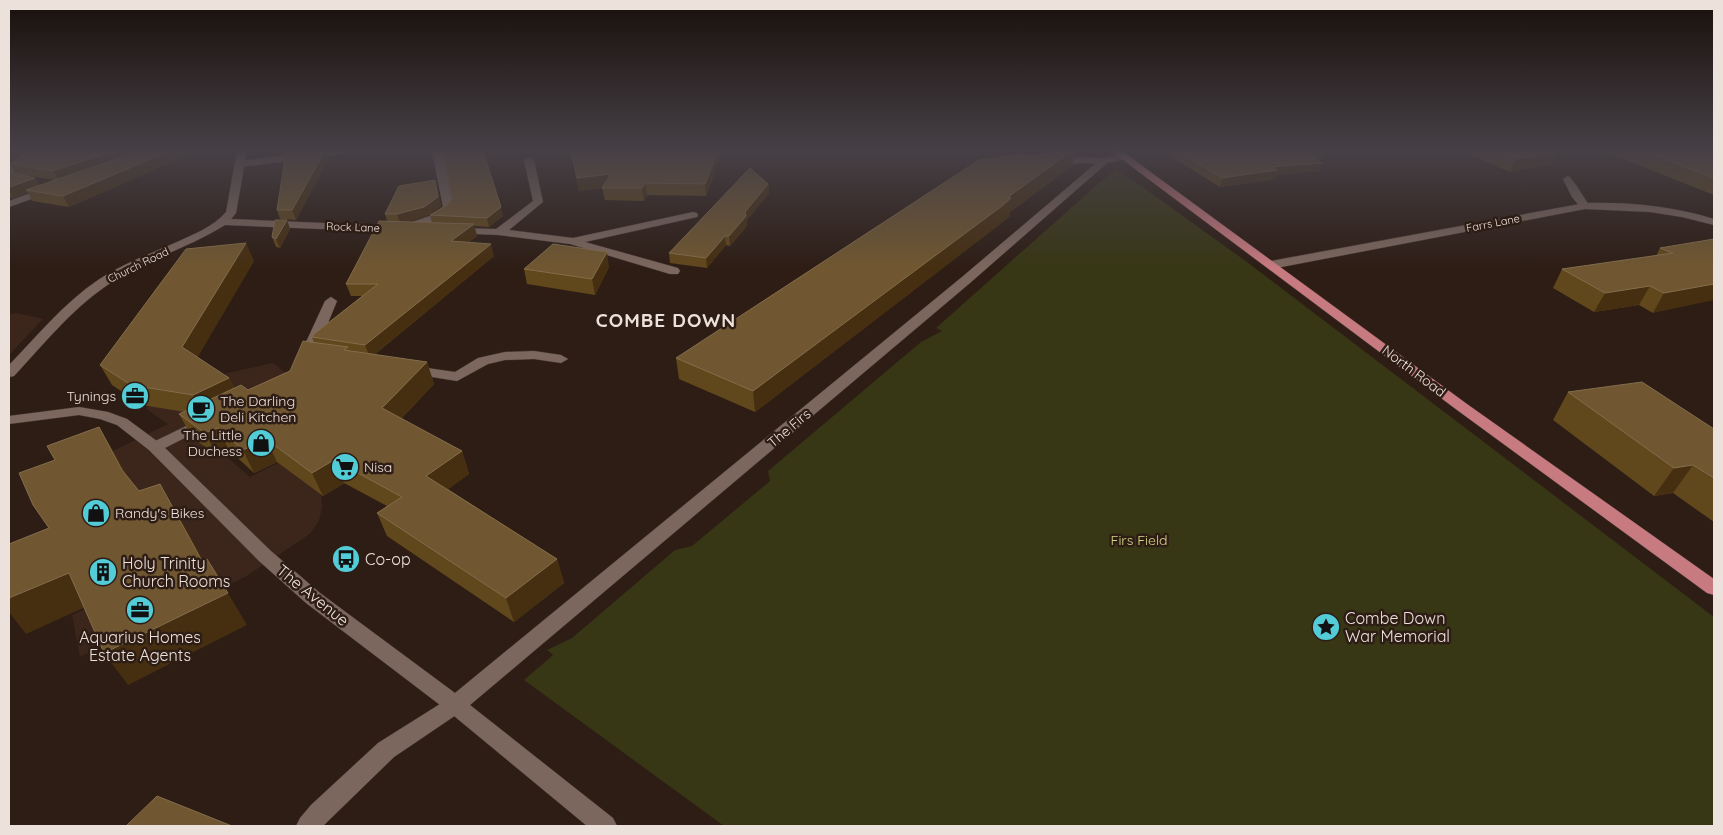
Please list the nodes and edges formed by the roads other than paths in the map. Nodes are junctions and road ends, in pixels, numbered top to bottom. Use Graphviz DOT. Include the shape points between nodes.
graph roads {
  1 [pos="48,190"];
  2 [pos="235,190"];
  3 [pos="445,190"];
  4 [pos="535,190"];
  5 [pos="1071,190"];
  6 [pos="1168,190"];
  7 [pos="1573,190"];
  8 [pos="9,204"];
  9 [pos="1585,206"];
  10 [pos="693,215"];
  11 [pos="223,222"];
  12 [pos="1714,222"];
  13 [pos="398,229"];
  14 [pos="499,232"];
  15 [pos="573,241"];
  16 [pos="1271,265"];
  17 [pos="674,271"];
  18 [pos="331,301"];
  19 [pos="304,356"];
  20 [pos="324,358"];
  21 [pos="561,359"];
  22 [pos="400,369"];
  23 [pos="9,373"];
  24 [pos="292,374"];
  25 [pos="214,418"];
  26 [pos="9,420"];
  27 [pos="155,447"];
  28 [pos="1714,588"];
  29 [pos="455,705"];
  30 [pos="308,826"];
  31 [pos="605,826"];
  1 -- 8 [label="street"];
  2 -- 11 [label="street" via="231,213"];
  3 -- 13 [label="street" via="448,207 443,214"];
  4 -- 14 [label="street" via="538,202"];
  5 -- 29 [label="street, The Firs" via="960,286"];
  6 -- 16 [label="main road, North Road"];
  7 -- 9 [label="street"];
  9 -- 12 [label="street, Farrs Lane" via="1652,208 1687,213"];
  9 -- 16 [label="street, Farrs Lane"];
  10 -- 15 [label="street, Rock Lane"];
  11 -- 13 [label="street, Rock Lane"];
  11 -- 23 [label="street, Church Road" via="96,287 72,307"];
  13 -- 14 [label="street, Rock Lane"];
  14 -- 15 [label="street, Rock Lane"];
  15 -- 17 [label="street, Rock Lane"];
  16 -- 28 [label="main road, North Road"];
  18 -- 19 [label="street"];
  19 -- 20 [label="street"];
  19 -- 24 [label="street"];
  21 -- 22 [label="street" via="534,355 506,356 483,361 457,377"];
  25 -- 27 [label="street"];
  26 -- 27 [label="street, The Avenue" via="79,411 122,422"];
  27 -- 29 [label="street, The Avenue" via="266,556 314,598"];
  29 -- 30 [label="street, The Firs" via="386,750"];
  29 -- 31 [label="street, The Avenue"];
}
